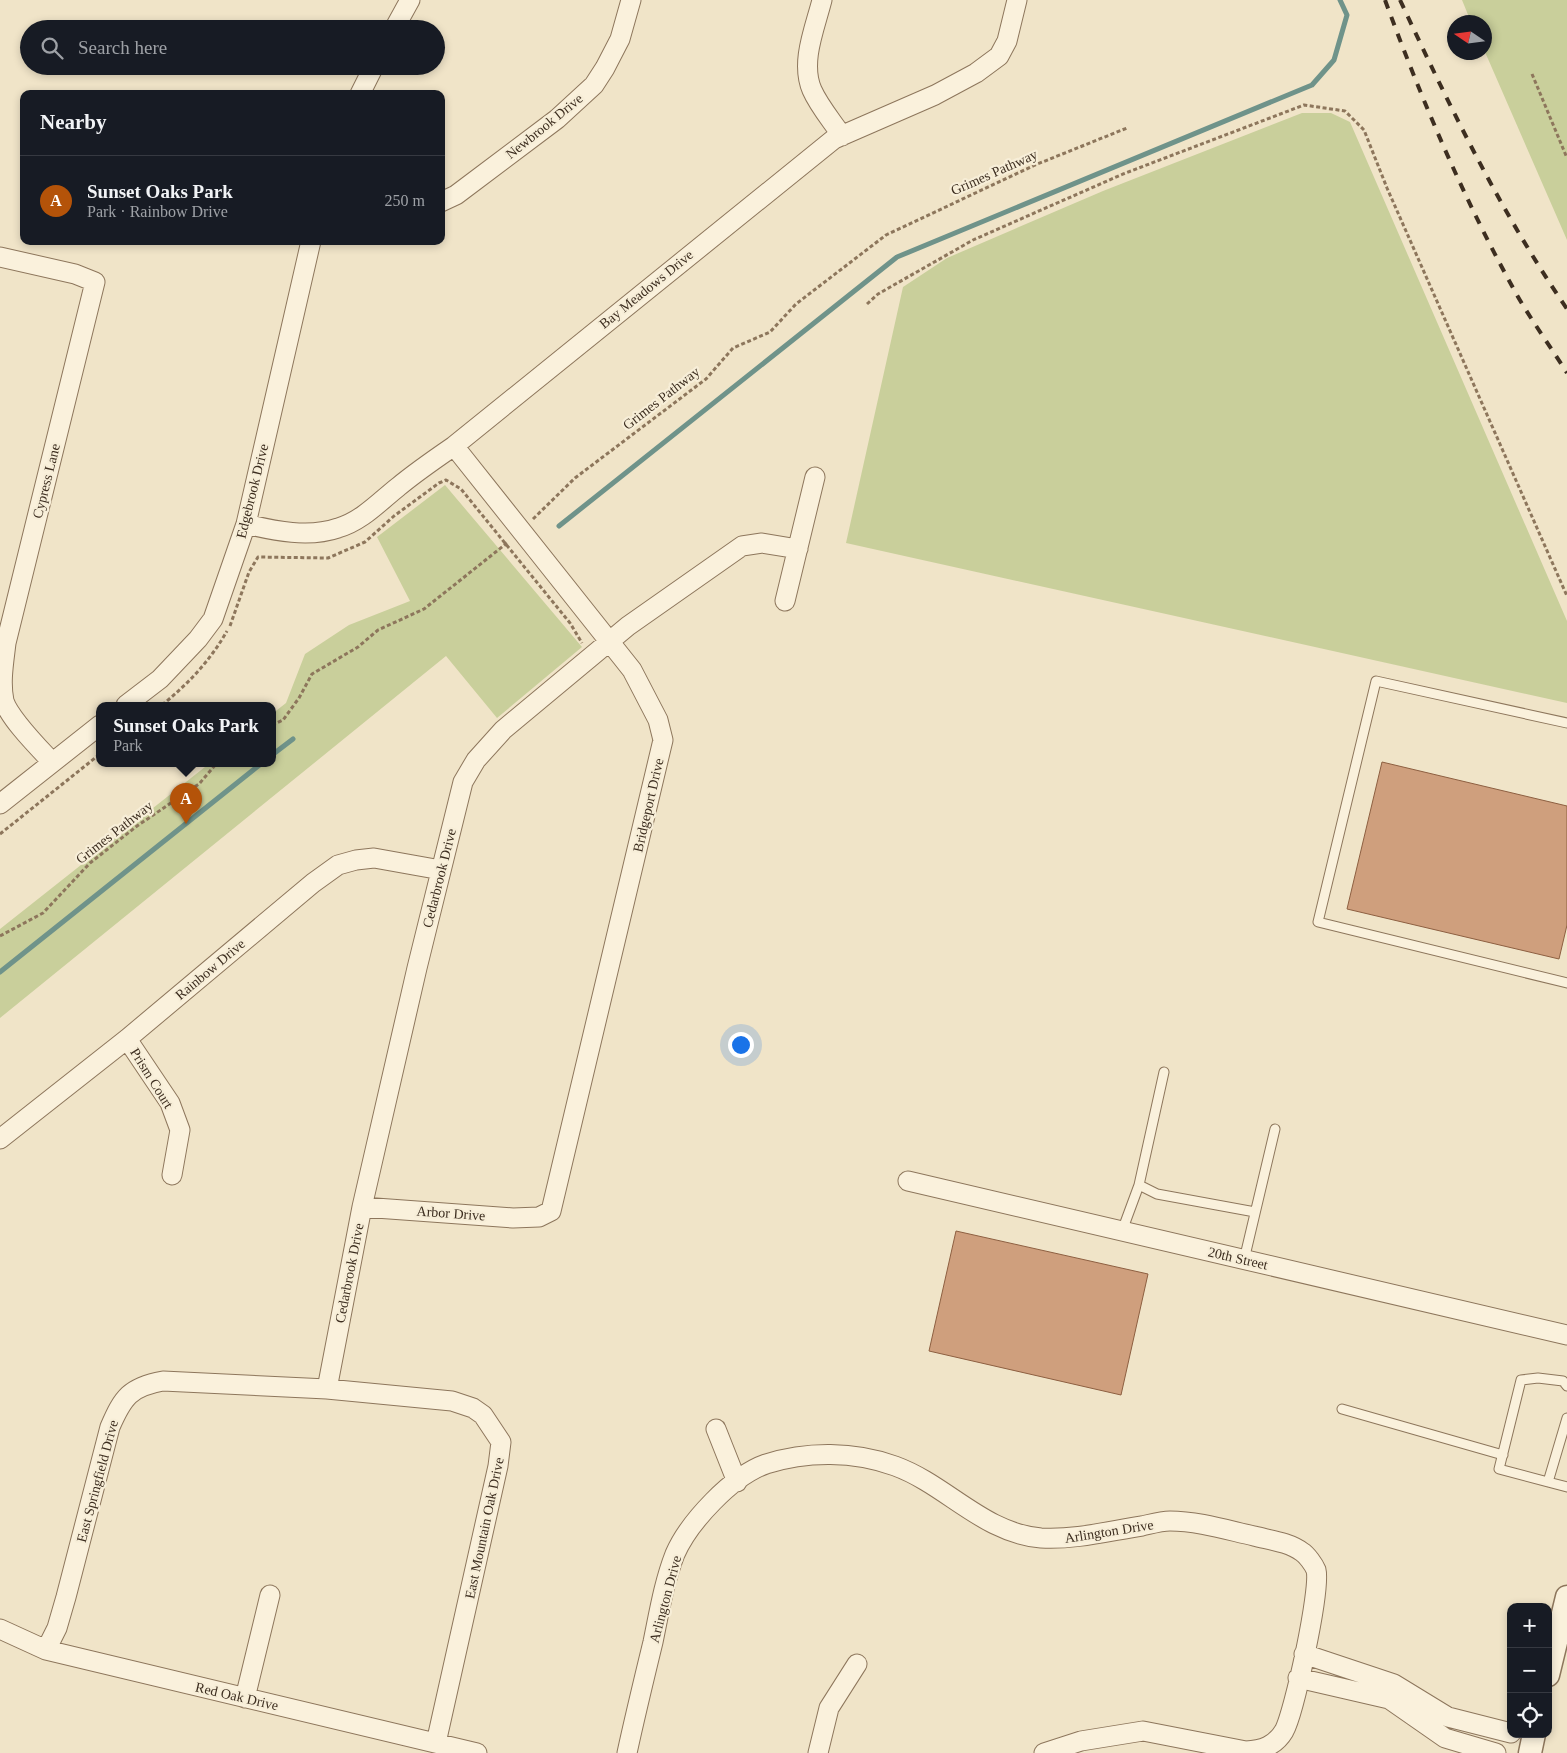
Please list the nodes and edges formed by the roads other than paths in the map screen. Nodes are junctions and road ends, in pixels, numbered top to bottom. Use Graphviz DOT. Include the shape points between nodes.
graph roads {
  1 [pos="410,0"];
  2 [pos="631,0"];
  3 [pos="822,0"];
  4 [pos="1017,0"];
  5 [pos="399,20"];
  6 [pos="370,75"];
  7 [pos="362,90"];
  8 [pos="842,136"];
  9 [pos="445,200"];
  10 [pos="310,245"];
  11 [pos="0,257"];
  12 [pos="454,446"];
  13 [pos="814,477"];
  14 [pos="246,524"];
  15 [pos="798,549"];
  16 [pos="785,601"];
  17 [pos="610,640"];
  18 [pos="130,702"];
  19 [pos="1567,723"];
  20 [pos="96,728"];
  21 [pos="52,762"];
  22 [pos="0,804"];
  23 [pos="441,870"];
  24 [pos="1567,983"];
  25 [pos="127,1039"];
  26 [pos="1164,1072"];
  27 [pos="1275,1129"];
  28 [pos="0,1140"];
  29 [pos="172,1175"];
  30 [pos="908,1181"];
  31 [pos="1139,1185"];
  32 [pos="362,1206"];
  33 [pos="1255,1212"];
  34 [pos="539,1217"];
  35 [pos="1122,1231"];
  36 [pos="1244,1260"];
  37 [pos="1567,1335"];
  38 [pos="1567,1386"];
  39 [pos="327,1389"];
  40 [pos="1342,1408"];
  41 [pos="1567,1418"];
  42 [pos="716,1429"];
  43 [pos="1502,1455"];
  44 [pos="737,1482"];
  45 [pos="1548,1482"];
  46 [pos="1567,1487"];
  47 [pos="270,1595"];
  48 [pos="1567,1597"];
  49 [pos="0,1629"];
  50 [pos="1563,1632"];
  51 [pos="46,1650"];
  52 [pos="1304,1654"];
  53 [pos="857,1664"];
  54 [pos="1552,1664"];
  55 [pos="1298,1678"];
  56 [pos="245,1698"];
  57 [pos="1524,1739"];
  58 [pos="436,1743"];
  59 [pos="477,1753"];
  60 [pos="627,1753"];
  61 [pos="818,1753"];
  62 [pos="1044,1753"];
  63 [pos="1496,1753"];
  1 -- 5 [label="street"];
  2 -- 9 [label="street, Newbrook Drive" via="620,38 594,85 557,119"];
  3 -- 8 [label="street" via="808,68 812,90"];
  4 -- 8 [label="street, Bay Meadows Drive" via="1007,41 999,56 976,73 935,95"];
  6 -- 7 [label="street"];
  8 -- 12 [label="street, Bay Meadows Drive" via="688,254"];
  10 -- 14 [label="street, Edgebrook Drive"];
  11 -- 21 [label="street, Cypress Lane" via="75,274 95,282 6,642 2,673 4,701"];
  12 -- 14 [label="street, Bay Meadows Drive" via="359,519 337,529 311,533"];
  12 -- 17 [label="street, Bridgeport Drive"];
  13 -- 15 [label="street"];
  14 -- 18 [label="street, Edgebrook Drive" via="213,619 160,679"];
  15 -- 16 [label="street"];
  15 -- 17 [label="street, Cedarbrook Drive" via="762,543 742,546"];
  17 -- 23 [label="street, Cedarbrook Drive" via="503,730 476,760 463,782"];
  17 -- 34 [label="street, Bridgeport Drive" via="632,670 658,720 663,740 551,1211"];
  19 -- 24 [label="lane" via="1376,681 1318,922"];
  20 -- 21 [label="street"];
  21 -- 22 [label="street"];
  23 -- 25 [label="street, Rainbow Drive" via="374,858 338,865"];
  23 -- 32 [label="street, Cedarbrook Drive"];
  25 -- 28 [label="street, Rainbow Drive"];
  25 -- 29 [label="street, Prism Court" via="170,1104 180,1130"];
  26 -- 31 [label="lane"];
  27 -- 33 [label="lane"];
  30 -- 35 [label="street, 20th Street"];
  31 -- 33 [label="lane" via="1157,1194"];
  31 -- 35 [label="lane"];
  32 -- 34 [label="street, Arbor Drive" via="513,1218"];
  32 -- 39 [label="street, Cedarbrook Drive"];
  33 -- 36 [label="lane"];
  35 -- 36 [label="street, 20th Street"];
  36 -- 37 [label="street, 20th Street"];
  38 -- 43 [label="lane" via="1563,1381 1520,1380"];
  39 -- 51 [label="street, East Springfield Drive" via="163,1380 130,1392 119,1406 110,1427 66,1597 57,1628"];
  39 -- 58 [label="street, East Mountain Oak Drive" via="452,1400 483,1415 501,1442"];
  40 -- 43 [label="lane"];
  41 -- 45 [label="lane"];
  42 -- 44 [label="street"];
  43 -- 45 [label="lane" via="1499,1469"];
  44 -- 52 [label="street, Arlington Drive" via="764,1465 830,1454 896,1466 986,1522 1034,1537 1061,1539 1170,1521 1284,1543 1303,1552 1316,1569 1316,1598"];
  44 -- 60 [label="street, Arlington Drive" via="695,1522 676,1554 663,1596"];
  45 -- 46 [label="lane"];
  47 -- 56 [label="street"];
  48 -- 50 [label="street"];
  49 -- 51 [label="street, Red Oak Drive"];
  50 -- 54 [label="street"];
  51 -- 56 [label="street, Red Oak Drive"];
  52 -- 55 [label="street, Arlington Drive"];
  52 -- 57 [label="street" via="1394,1684 1448,1717"];
  53 -- 61 [label="street" via="829,1708"];
  55 -- 62 [label="street, Arlington Drive" via="1285,1729 1274,1743 1261,1750 1246,1751 1144,1731 1081,1741"];
  55 -- 63 [label="street" via="1389,1700 1445,1738"];
  56 -- 58 [label="street, Red Oak Drive"];
  58 -- 59 [label="street, Red Oak Drive"];
}
